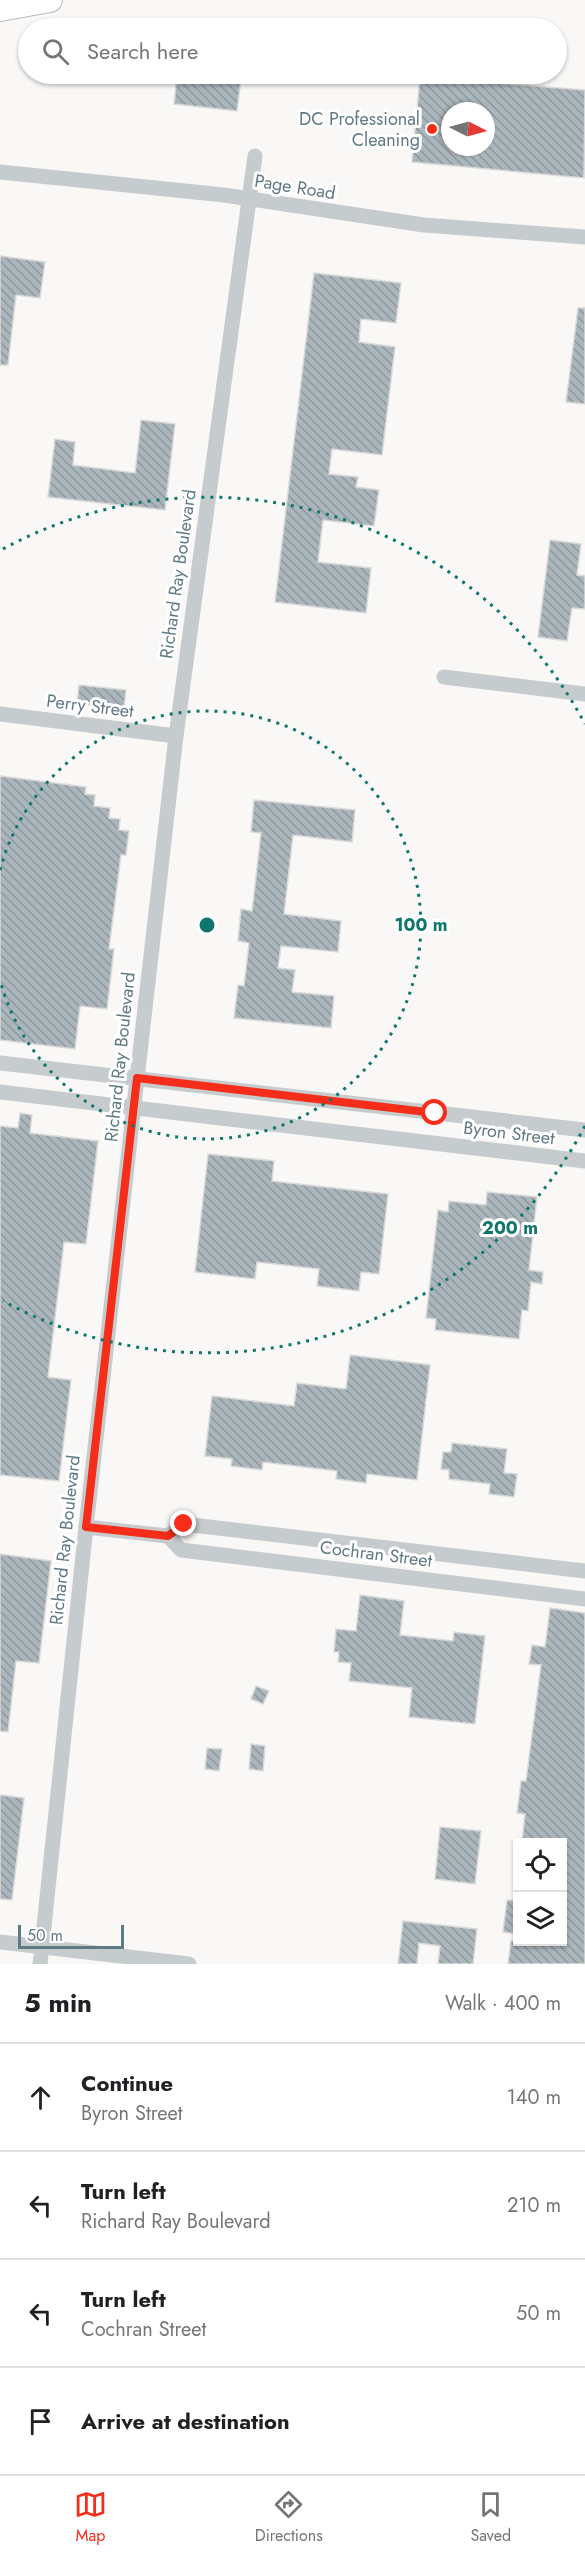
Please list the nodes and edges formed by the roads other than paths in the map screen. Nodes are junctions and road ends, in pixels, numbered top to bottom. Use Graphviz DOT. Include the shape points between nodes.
graph roads {
  1 [pos="50,0"];
  2 [pos="0,9"];
  3 [pos="255,156"];
  4 [pos="0,172"];
  5 [pos="250,200"];
  6 [pos="585,237"];
  7 [pos="444,677"];
  8 [pos="585,693"];
  9 [pos="0,714"];
  10 [pos="176,736"];
  11 [pos="0,1063"];
  12 [pos="137,1078"];
  13 [pos="0,1092"];
  14 [pos="134,1108"];
  15 [pos="585,1130"];
  16 [pos="585,1161"];
  17 [pos="86,1527"];
  18 [pos="168,1536"];
  19 [pos="585,1571"];
  20 [pos="585,1599"];
  21 [pos="0,1942"];
  22 [pos="42,1946"];
  23 [pos="40,1964"];
  24 [pos="189,1964"];
  1 -- 2 [label="main road"];
  3 -- 5 [label="street, Richard Ray Boulevard"];
  4 -- 5 [label="street, Page Road"];
  5 -- 6 [label="street, Page Road" via="424,225"];
  5 -- 10 [label="street, Richard Ray Boulevard"];
  7 -- 8 [label="street"];
  9 -- 10 [label="street, Perry Street"];
  10 -- 12 [label="street, Richard Ray Boulevard"];
  11 -- 12 [label="street, Byron Street"];
  12 -- 14 [label="street, Richard Ray Boulevard"];
  12 -- 15 [label="street, Byron Street"];
  13 -- 14 [label="street, Byron Street"];
  14 -- 16 [label="street, Byron Street"];
  14 -- 17 [label="street, Richard Ray Boulevard"];
  17 -- 18 [label="street, Cochran Street"];
  17 -- 22 [label="street, Richard Ray Boulevard"];
  18 -- 19 [label="street, Cochran Street" via="184,1524"];
  18 -- 20 [label="street, Cochran Street" via="180,1550"];
  21 -- 22 [label="street"];
  22 -- 23 [label="street, Richard Ray Boulevard"];
  22 -- 24 [label="street"];
}
